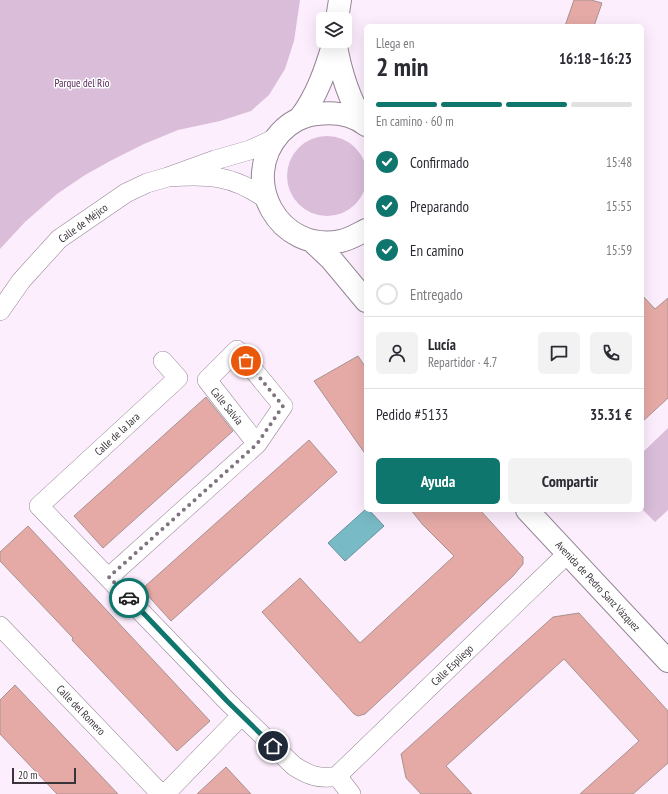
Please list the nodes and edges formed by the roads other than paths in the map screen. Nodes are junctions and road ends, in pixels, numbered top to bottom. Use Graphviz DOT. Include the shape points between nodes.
graph roads {
  1 [pos="340,0"];
  2 [pos="338,12"];
  3 [pos="332,48"];
  4 [pos="336,48"];
  5 [pos="300,118"];
  6 [pos="364,122"];
  7 [pos="364,123"];
  8 [pos="276,138"];
  9 [pos="168,177"];
  10 [pos="266,199"];
  11 [pos="364,231"];
  12 [pos="312,241"];
  13 [pos="364,299"];
  14 [pos="0,311"];
  15 [pos="163,361"];
  16 [pos="257,444"];
  17 [pos="530,512"];
  18 [pos="567,554"];
  19 [pos="109,577"];
  20 [pos="0,626"];
  21 [pos="668,661"];
  22 [pos="242,716"];
  23 [pos="337,776"];
  24 [pos="161,794"];
  25 [pos="165,794"];
  26 [pos="351,794"];
  1 -- 2 [label="street"];
  3 -- 5 [label="street" via="319,86"];
  4 -- 6 [label="street" via="349,94"];
  5 -- 7 [label="street" via="313,114 339,114"];
  5 -- 8 [label="street"];
  8 -- 9 [label="street, Calle de Méjico" via="250,150"];
  8 -- 10 [label="street" via="263,167"];
  9 -- 10 [label="street, Calle de Méjico" via="218,177 254,190"];
  9 -- 14 [label="street, Calle de Méjico" via="126,193 59,239 20,281"];
  10 -- 12 [label="street" via="273,213 284,225 297,235"];
  11 -- 12 [label="street" via="342,241"];
  12 -- 13 [label="street" via="332,259"];
  15 -- 19 [label="street, Calle de la Jara" via="178,378 39,506"];
  16 -- 16 [label="street, Calle Salvia" via="283,406 237,350 207,380"];
  16 -- 19 [label="street, Calle Salvia"];
  17 -- 18 [label="street, Avenida de Pedro Sanz Vázquez"];
  18 -- 21 [label="street, Avenida de Pedro Sanz Vázquez"];
  18 -- 23 [label="street, Calle Espliego"];
  19 -- 22 [label="street"];
  20 -- 24 [label="street, Calle del Romero"];
  22 -- 23 [label="street" via="294,766 318,778"];
  22 -- 25 [label="street"];
  23 -- 26 [label="street"];
}
